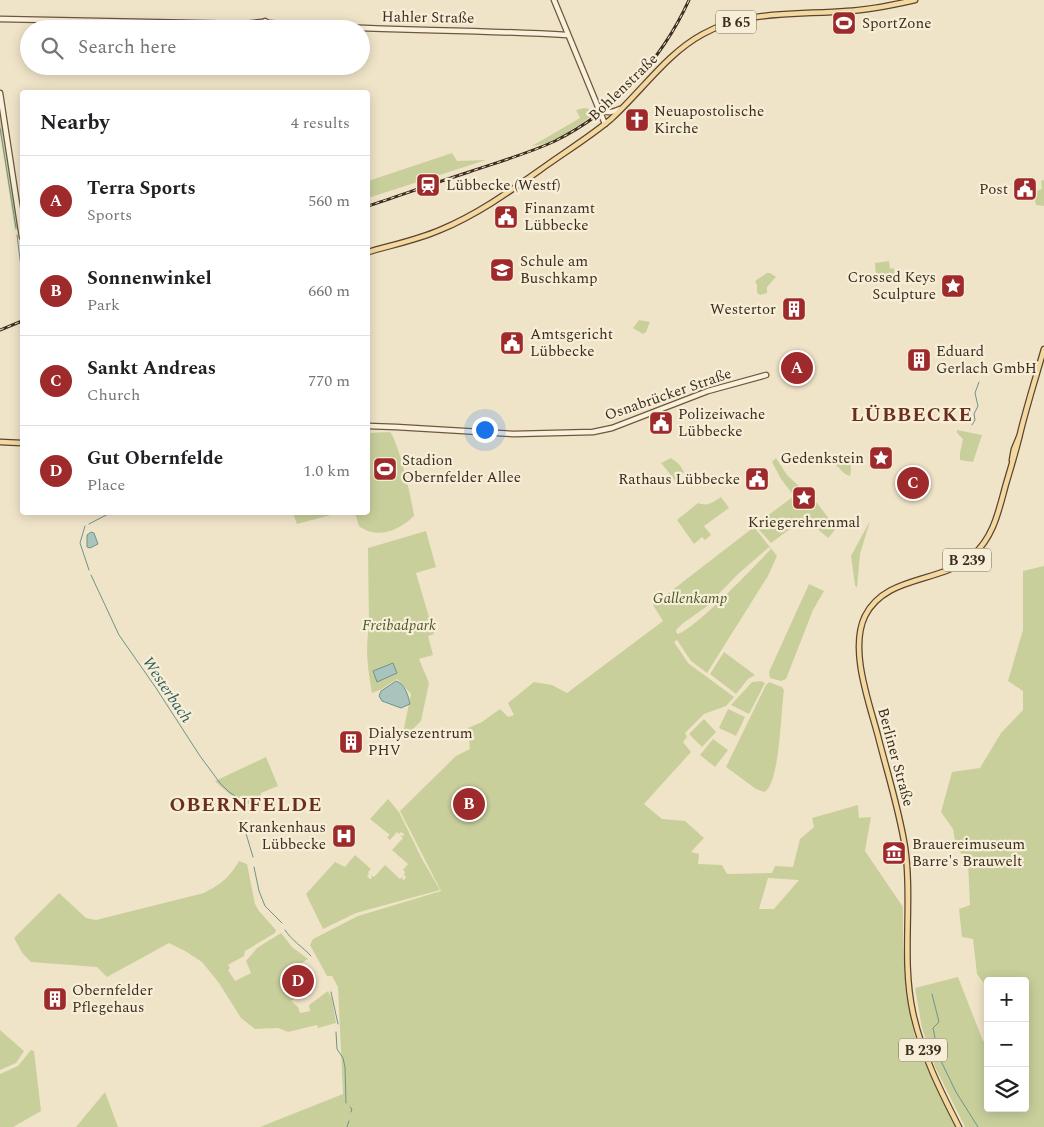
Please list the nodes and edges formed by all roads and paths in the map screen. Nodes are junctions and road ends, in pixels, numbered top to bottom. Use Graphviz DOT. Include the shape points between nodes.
graph roads {
  1 [pos="554,0"];
  2 [pos="914,0"];
  3 [pos="0,19"];
  4 [pos="49,20"];
  5 [pos="370,28"];
  6 [pos="567,35"];
  7 [pos="0,93"];
  8 [pos="596,104"];
  9 [pos="624,108"];
  10 [pos="605,124"];
  11 [pos="20,224"];
  12 [pos="370,251"];
  13 [pos="1044,349"];
  14 [pos="766,375"];
  15 [pos="370,426"];
  16 [pos="0,442"];
  17 [pos="20,443"];
  18 [pos="959,1127"];
  1 -- 6 [label="street"];
  2 -- 9 [label="main road, Bohlenstraße / B 65" via="849,11 767,16 715,28 681,49"];
  3 -- 4 [label="street"];
  5 -- 6 [label="street, Hahler Straße"];
  6 -- 8 [label="street"];
  7 -- 11 [label="street"];
  8 -- 9 [label="street" via="607,112"];
  8 -- 10 [label="street"];
  9 -- 10 [label="main road, Bohlenstraße / B 65"];
  10 -- 12 [label="main road, Bohlenstraße / B 65" via="466,218 422,237"];
  13 -- 18 [label="main road, Berliner Straße / B 239" via="989,535 981,547 961,564 882,595 864,617 860,636 864,680 904,845 908,875 907,963 913,1014 927,1061"];
  14 -- 15 [label="street, Osnabrücker Straße" via="708,391 612,428 593,432 514,434"];
  16 -- 17 [label="main road"];
}
